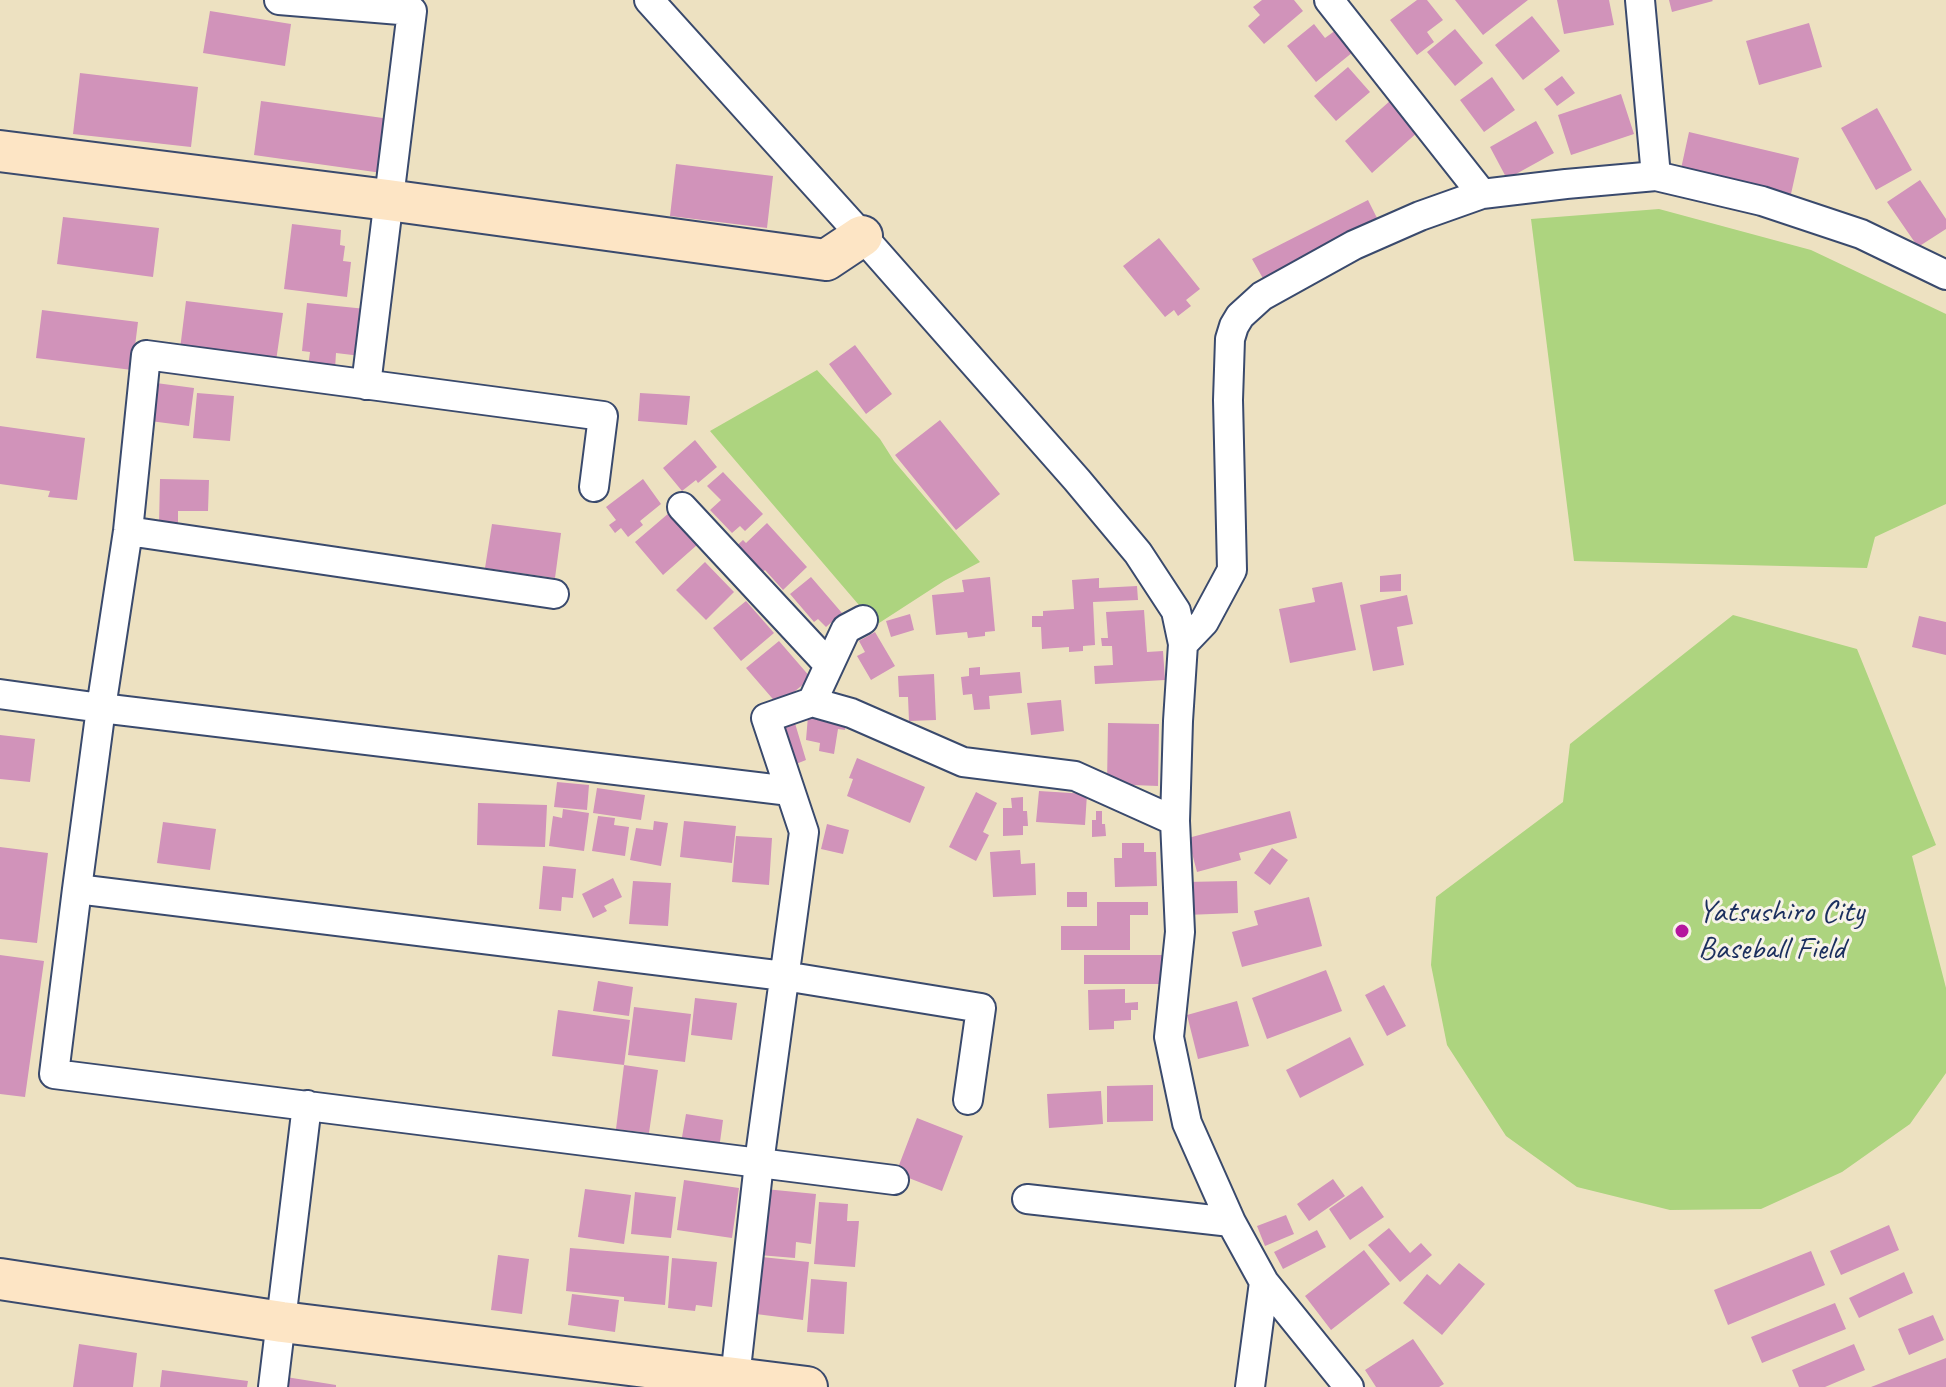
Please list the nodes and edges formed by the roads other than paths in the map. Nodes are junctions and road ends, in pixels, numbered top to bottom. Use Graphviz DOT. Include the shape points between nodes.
graph roads {
  1 [pos="279,0"];
  2 [pos="649,0"];
  3 [pos="1329,0"];
  4 [pos="1640,0"];
  5 [pos="0,151"];
  6 [pos="1656,176"];
  7 [pos="1482,194"];
  8 [pos="388,200"];
  9 [pos="862,236"];
  10 [pos="1946,275"];
  11 [pos="366,385"];
  12 [pos="594,487"];
  13 [pos="682,507"];
  14 [pos="128,531"];
  15 [pos="554,594"];
  16 [pos="863,620"];
  17 [pos="1183,644"];
  18 [pos="829,665"];
  19 [pos="0,694"];
  20 [pos="812,702"];
  21 [pos="101,708"];
  22 [pos="790,791"];
  23 [pos="1175,821"];
  24 [pos="77,889"];
  25 [pos="784,976"];
  26 [pos="968,1100"];
  27 [pos="307,1105"];
  28 [pos="759,1163"];
  29 [pos="894,1180"];
  30 [pos="1027,1199"];
  31 [pos="1231,1222"];
  32 [pos="0,1279"];
  33 [pos="1264,1282"];
  34 [pos="282,1322"];
  35 [pos="734,1382"];
  36 [pos="273,1387"];
  37 [pos="807,1387"];
  38 [pos="1250,1387"];
  39 [pos="1349,1387"];
  1 -- 8 [label="street" via="412,11"];
  2 -- 9 [label="street"];
  3 -- 7 [label="street"];
  4 -- 6 [label="street"];
  5 -- 8 [label="street"];
  6 -- 7 [label="street"];
  6 -- 10 [label="street" via="1762,201 1861,234"];
  7 -- 17 [label="street" via="1354,245 1262,296 1240,316 1230,339 1232,570 1204,622"];
  8 -- 9 [label="street" via="826,260"];
  8 -- 11 [label="street"];
  9 -- 17 [label="street" via="1138,553 1176,611"];
  11 -- 12 [label="street" via="603,416"];
  11 -- 14 [label="street" via="146,355"];
  13 -- 18 [label="street"];
  14 -- 15 [label="street"];
  14 -- 21 [label="street"];
  16 -- 18 [label="street" via="846,629"];
  17 -- 23 [label="street"];
  18 -- 20 [label="street"];
  19 -- 21 [label="street"];
  20 -- 22 [label="street" via="766,718"];
  20 -- 23 [label="street" via="851,713 963,762 1075,776"];
  21 -- 22 [label="street"];
  21 -- 24 [label="street"];
  22 -- 25 [label="street" via="804,832"];
  23 -- 31 [label="street" via="1180,932 1169,1037 1187,1123"];
  24 -- 25 [label="street"];
  24 -- 27 [label="street" via="54,1074"];
  25 -- 26 [label="street" via="981,1008"];
  25 -- 28 [label="street"];
  27 -- 28 [label="street"];
  27 -- 34 [label="street"];
  28 -- 29 [label="street"];
  28 -- 35 [label="street"];
  30 -- 31 [label="street"];
  31 -- 33 [label="street"];
  32 -- 34 [label="street"];
  33 -- 38 [label="street"];
  33 -- 39 [label="street"];
  34 -- 35 [label="street"];
  34 -- 36 [label="street"];
  35 -- 37 [label="street"];
}
